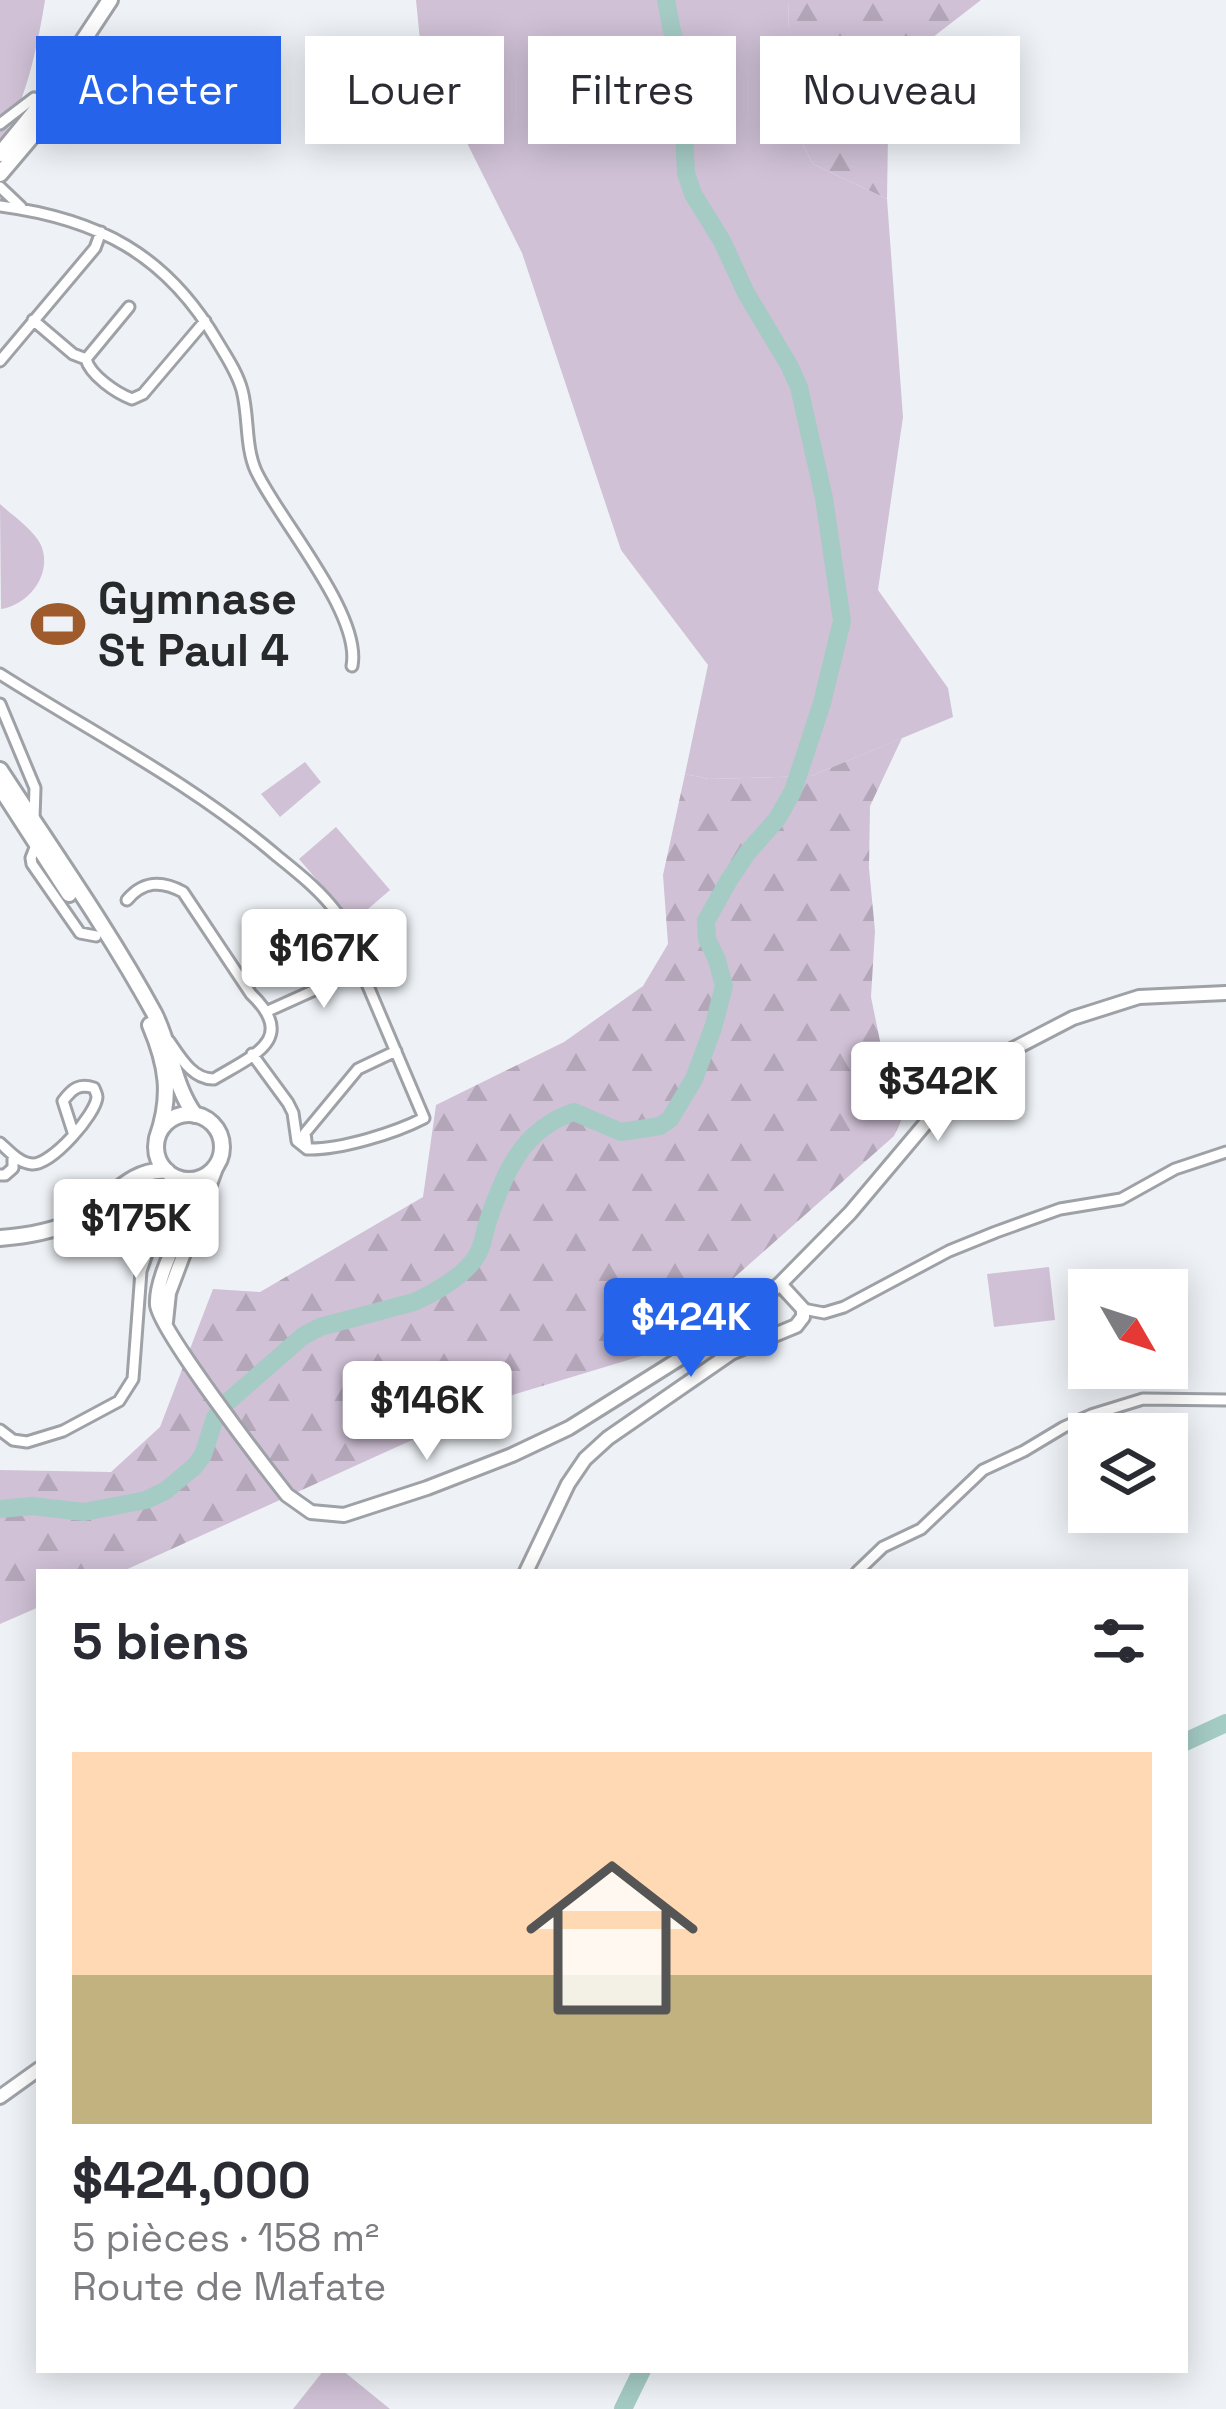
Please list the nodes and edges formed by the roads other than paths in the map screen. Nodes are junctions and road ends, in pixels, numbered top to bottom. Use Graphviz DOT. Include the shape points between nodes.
graph roads {
  1 [pos="110,0"];
  2 [pos="97,22"];
  3 [pos="87,36"];
  4 [pos="36,99"];
  5 [pos="36,110"];
  6 [pos="0,124"];
  7 [pos="0,154"];
  8 [pos="0,174"];
  9 [pos="0,187"];
  10 [pos="0,206"];
  11 [pos="26,210"];
  12 [pos="101,232"];
  13 [pos="129,307"];
  14 [pos="33,320"];
  15 [pos="205,321"];
  16 [pos="86,359"];
  17 [pos="0,361"];
  18 [pos="352,666"];
  19 [pos="0,674"];
  20 [pos="0,704"];
  21 [pos="0,770"];
  22 [pos="0,788"];
  23 [pos="30,825"];
  24 [pos="127,900"];
  25 [pos="361,969"];
  26 [pos="1226,993"];
  27 [pos="268,1011"];
  28 [pos="162,1030"];
  29 [pos="396,1052"];
  30 [pos="252,1054"];
  31 [pos="195,1115"];
  32 [pos="74,1132"];
  33 [pos="300,1134"];
  34 [pos="157,1141"];
  35 [pos="0,1143"];
  36 [pos="1226,1152"];
  37 [pos="13,1155"];
  38 [pos="218,1162"];
  39 [pos="0,1174"];
  40 [pos="172,1175"];
  41 [pos="122,1187"];
  42 [pos="199,1218"];
  43 [pos="181,1231"];
  44 [pos="0,1238"];
  45 [pos="780,1284"];
  46 [pos="803,1309"];
  47 [pos="167,1329"];
  48 [pos="1226,1400"];
  49 [pos="0,1430"];
  50 [pos="527,1569"];
  51 [pos="860,1569"];
  52 [pos="36,2071"];
  53 [pos="0,2097"];
  1 -- 2 [label="main road"];
  2 -- 3 [label="main road"];
  2 -- 8 [label="main road" via="44,122"];
  4 -- 6 [label="street"];
  5 -- 7 [label="main road"];
  9 -- 11 [label="street"];
  10 -- 11 [label="street"];
  11 -- 12 [label="street"];
  12 -- 14 [label="street"];
  12 -- 15 [label="street" via="152,264"];
  13 -- 16 [label="street"];
  14 -- 16 [label="street"];
  14 -- 17 [label="street"];
  15 -- 16 [label="street" via="137,398 122,395"];
  15 -- 18 [label="street" via="242,390 254,468 337,601"];
  19 -- 25 [label="street" via="247,830 322,894"];
  20 -- 23 [label="street" via="35,788"];
  21 -- 23 [label="main road"];
  22 -- 23 [label="main road"];
  23 -- 28 [label="main road"];
  23 -- 34 [label="main road" via="153,1030 167,1102"];
  24 -- 27 [label="street" via="152,883 183,892"];
  25 -- 27 [label="street"];
  25 -- 29 [label="street"];
  26 -- 45 [label="main road" via="1139,997 1073,1018 996,1058 947,1098"];
  27 -- 30 [label="street" via="271,1037"];
  28 -- 30 [label="street" via="207,1080"];
  28 -- 31 [label="main road"];
  29 -- 33 [label="street" via="358,1069"];
  29 -- 33 [label="street" via="424,1118 347,1144 307,1149"];
  30 -- 33 [label="street" via="288,1102"];
  31 -- 34 [label="main road" via="172,1119"];
  31 -- 38 [label="main road" via="215,1128"];
  32 -- 32 [label="street" via="96,1100 90,1086 63,1101"];
  32 -- 37 [label="street" via="39,1163"];
  34 -- 40 [label="main road" via="159,1162"];
  34 -- 41 [label="main road"];
  35 -- 37 [label="street"];
  36 -- 46 [label="street" via="1121,1199 1060,1209 980,1238 844,1307"];
  37 -- 39 [label="street" via="13,1168"];
  38 -- 40 [label="main road" via="200,1178"];
  38 -- 42 [label="main road"];
  40 -- 41 [label="main road" via="143,1172"];
  40 -- 43 [label="main road" via="190,1202"];
  41 -- 44 [label="main road" via="65,1225"];
  42 -- 43 [label="street"];
  42 -- 47 [label="main road" via="169,1293"];
  43 -- 47 [label="main road" via="156,1299"];
  43 -- 49 [label="street" via="165,1225 148,1251 133,1379 119,1401 27,1442"];
  45 -- 46 [label="main road"];
  45 -- 47 [label="main road" via="703,1344 569,1428 344,1515 311,1512 278,1484"];
  46 -- 50 [label="main road" via="796,1326 730,1353 608,1438 568,1484"];
  48 -- 51 [label="street" via="1143,1399 1064,1427 983,1470 921,1529"];
  52 -- 53 [label="main road"];
}
